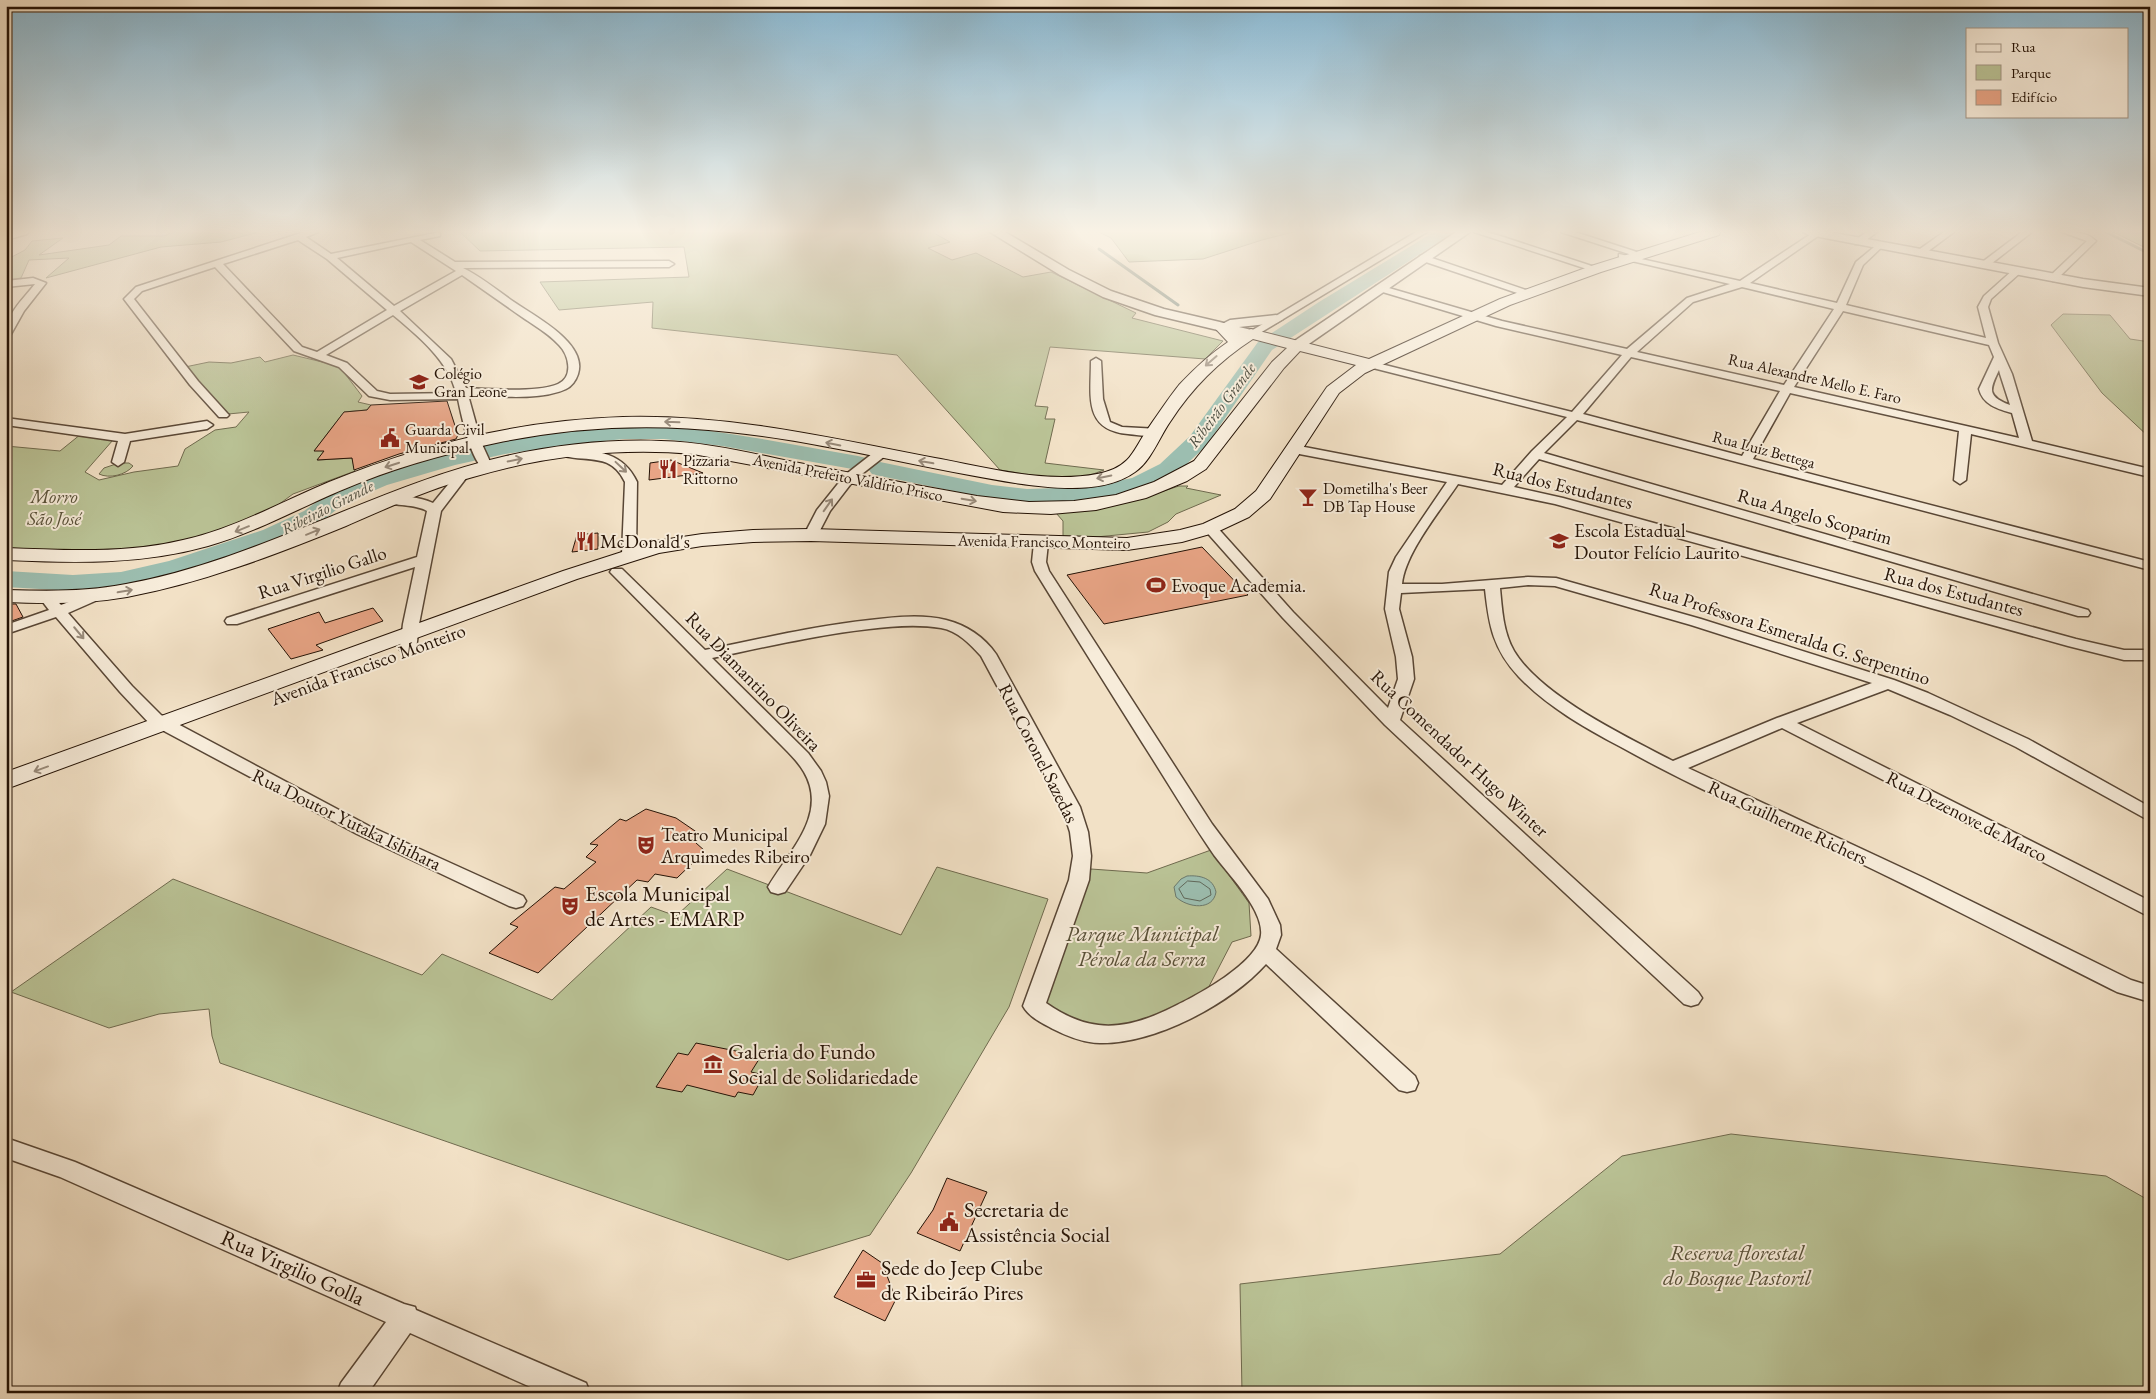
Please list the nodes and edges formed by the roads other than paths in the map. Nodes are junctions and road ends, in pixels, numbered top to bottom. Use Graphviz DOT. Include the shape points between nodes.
graph roads {
  1 [pos="29,297"];
  2 [pos="129,297"];
  3 [pos="249,297"];
  4 [pos="376,297"];
  5 [pos="413,297"];
  6 [pos="501,297"];
  7 [pos="1117,297"];
  8 [pos="1311,297"];
  9 [pos="1364,297"];
  10 [pos="1408,297"];
  11 [pos="1515,297"];
  12 [pos="1698,297"];
  13 [pos="1798,297"];
  14 [pos="1844,297"];
  15 [pos="1989,297"];
  16 [pos="1840,307"];
  17 [pos="392,311"];
  18 [pos="1276,318"];
  19 [pos="1472,318"];
  20 [pos="1219,326"];
  21 [pos="6,334"];
  22 [pos="1251,338"];
  23 [pos="1292,343"];
  24 [pos="1993,343"];
  25 [pos="1413,345"];
  26 [pos="1629,353"];
  27 [pos="318,356"];
  28 [pos="1998,359"];
  29 [pos="1096,361"];
  30 [pos="1369,364"];
  31 [pos="1787,389"];
  32 [pos="492,392"];
  33 [pos="461,396"];
  34 [pos="2018,411"];
  35 [pos="224,414"];
  36 [pos="1575,416"];
  37 [pos="6,421"];
  38 [pos="207,425"];
  39 [pos="1965,429"];
  40 [pos="1155,432"];
  41 [pos="125,438"];
  42 [pos="2027,443"];
  43 [pos="1294,449"];
  44 [pos="558,452"];
  45 [pos="881,453"];
  46 [pos="480,454"];
  47 [pos="1536,454"];
  48 [pos="1745,461"];
  49 [pos="118,462"];
  50 [pos="464,473"];
  51 [pos="2150,474"];
  52 [pos="849,478"];
  53 [pos="1455,480"];
  54 [pos="1960,480"];
  55 [pos="1505,489"];
  56 [pos="390,500"];
  57 [pos="1043,508"];
  58 [pos="434,510"];
  59 [pos="1210,528"];
  60 [pos="811,534"];
  61 [pos="1041,543"];
  62 [pos="6,554"];
  63 [pos="423,560"];
  64 [pos="623,563"];
  65 [pos="2150,566"];
  66 [pos="1492,584"];
  67 [pos="1393,590"];
  68 [pos="6,596"];
  69 [pos="53,604"];
  70 [pos="2083,613"];
  71 [pos="232,621"];
  72 [pos="7,630"];
  73 [pos="409,642"];
  74 [pos="2150,655"];
  75 [pos="700,656"];
  76 [pos="1888,683"];
  77 [pos="1391,721"];
  78 [pos="1783,722"];
  79 [pos="171,728"];
  80 [pos="1672,768"];
  81 [pos="6,781"];
  82 [pos="6,798"];
  83 [pos="2150,816"];
  84 [pos="778,887"];
  85 [pos="516,901"];
  86 [pos="2150,910"];
  87 [pos="1264,950"];
  88 [pos="2150,994"];
  89 [pos="1691,998"];
  90 [pos="1407,1083"];
  91 [pos="6,1148"];
  92 [pos="406,1316"];
  93 [pos="351,1393"];
  94 [pos="576,1393"];
  1 -- 21 [label="street"];
  2 -- 35 [label="street" via="194,383"];
  3 -- 27 [label="street" via="298,349"];
  4 -- 17 [label="street"];
  5 -- 17 [label="street"];
  6 -- 32 [label="street" via="563,343 571,353 574,366 568,382 557,388"];
  7 -- 20 [label="street"];
  8 -- 18 [label="street"];
  9 -- 23 [label="street, Avenida Prefeito Valdírio Prisco"];
  10 -- 19 [label="street, Rua Alexandre Mello E. Faro"];
  11 -- 19 [label="main road, Avenida Francisco Monteiro"];
  12 -- 26 [label="street" via="1684,304"];
  13 -- 16 [label="street"];
  14 -- 16 [label="street"];
  15 -- 24 [label="street" via="1983,303"];
  16 -- 24 [label="street"];
  16 -- 31 [label="street"];
  17 -- 27 [label="street"];
  17 -- 33 [label="street" via="447,361"];
  18 -- 20 [label="street"];
  18 -- 22 [label="street"];
  19 -- 25 [label="main road, Avenida Francisco Monteiro"];
  19 -- 26 [label="street, Rua Alexandre Mello E. Faro"];
  20 -- 22 [label="main road" via="1232,336"];
  22 -- 23 [label="main road"];
  22 -- 40 [label="main road, Avenida Prefeito Valdírio Prisco, one-way" via="1201,369"];
  23 -- 25 [label="main road" via="1355,351"];
  23 -- 30 [label="main road"];
  23 -- 57 [label="main road, Avenida Prefeito Valdírio Prisco" via="1200,465 1155,489 1125,498"];
  24 -- 28 [label="street"];
  25 -- 30 [label="main road, Avenida Francisco Monteiro"];
  26 -- 31 [label="street, Rua Alexandre Mello E. Faro"];
  26 -- 36 [label="street"];
  27 -- 33 [label="street" via="343,365 368,390 379,396"];
  28 -- 34 [label="street"];
  28 -- 34 [label="street" via="1985,394 1994,402"];
  29 -- 40 [label="street" via="1099,415 1104,424 1118,430"];
  30 -- 36 [label="street, Rua Luiz Bettega"];
  30 -- 43 [label="main road, Avenida Francisco Monteiro" via="1333,390"];
  31 -- 39 [label="street, Rua Alexandre Mello E. Faro"];
  31 -- 48 [label="street"];
  32 -- 33 [label="street"];
  33 -- 46 [label="street"];
  34 -- 42 [label="street"];
  36 -- 47 [label="street"];
  36 -- 48 [label="street, Rua Luiz Bettega"];
  37 -- 41 [label="street"];
  38 -- 41 [label="street"];
  39 -- 42 [label="street, Rua Alexandre Mello E. Faro"];
  39 -- 54 [label="street"];
  40 -- 45 [label="main road, Avenida Prefeito Valdírio Prisco, one-way" via="1130,468 1080,482 1047,482"];
  41 -- 49 [label="street"];
  42 -- 51 [label="street, Rua Alexandre Mello E. Faro"];
  43 -- 53 [label="street, Rua dos Estudantes"];
  43 -- 59 [label="main road, Avenida Francisco Monteiro" via="1263,495 1242,513"];
  46 -- 44 [label="main road, Avenida Prefeito Valdírio Prisco, one-way"];
  44 -- 52 [label="main road, Avenida Prefeito Valdírio Prisco" via="681,446"];
  44 -- 64 [label="street, one-way" via="608,458 629,476"];
  45 -- 46 [label="main road, Avenida Prefeito Valdírio Prisco, one-way" via="754,430 659,422 588,424"];
  45 -- 52 [label="street"];
  46 -- 50 [label="main road, Avenida Prefeito Valdírio Prisco"];
  46 -- 62 [label="main road, Avenida Prefeito Valdírio Prisco, one-way" via="420,456 337,486 239,530 181,547 116,556"];
  47 -- 55 [label="street"];
  47 -- 70 [label="street, Rua Angelo Scoparim"];
  48 -- 65 [label="street, Rua Luiz Bettega"];
  50 -- 56 [label="main road, Avenida Prefeito Valdírio Prisco"];
  50 -- 58 [label="street"];
  52 -- 57 [label="main road, Avenida Prefeito Valdírio Prisco, one-way" via="998,505"];
  60 -- 52 [label="street, one-way" via="824,510"];
  53 -- 55 [label="street, Rua dos Estudantes"];
  53 -- 67 [label="street" via="1403,557"];
  55 -- 74 [label="street, Rua dos Estudantes" via="2050,636 2124,655"];
  56 -- 58 [label="street" via="415,501"];
  69 -- 56 [label="main road, Avenida Prefeito Valdírio Prisco, one-way" via="168,581 223,565"];
  57 -- 61 [label="main road" via="1052,530"];
  58 -- 63 [label="street"];
  59 -- 61 [label="main road, Avenida Francisco Monteiro" via="1182,536 1127,544"];
  59 -- 77 [label="street, Rua Comendador Hugo Winter" via="1288,615"];
  60 -- 61 [label="main road, Avenida Francisco Monteiro"];
  60 -- 64 [label="main road, Avenida Francisco Monteiro" via="732,537 670,544"];
  61 -- 87 [label="street, Rua Coronel Sazedas" via="1038,562 1042,571 1212,839 1267,916 1271,937"];
  63 -- 71 [label="street, Rua Virgilio Gallo"];
  63 -- 73 [label="street"];
  64 -- 73 [label="main road, Avenida Francisco Monteiro"];
  64 -- 75 [label="street, Rua Diamantino Oliveira"];
  66 -- 67 [label="street, Rua Professora Esmeralda G. Serpentino"];
  66 -- 76 [label="street, Rua Professora Esmeralda G. Serpentino" via="1543,580 1572,586"];
  66 -- 80 [label="street, Rua Guilherme Richers" via="1502,643 1512,658 1551,696 1584,720"];
  67 -- 77 [label="street" via="1392,609 1406,680"];
  68 -- 69 [label="main road, Avenida Prefeito Valdírio Prisco"];
  69 -- 72 [label="street"];
  69 -- 79 [label="street, Rua Doutor Yutaka Ishihara, one-way" via="150,715"];
  73 -- 79 [label="main road, Avenida Francisco Monteiro"];
  75 -- 84 [label="street, Rua Diamantino Oliveira" via="790,744 818,782 821,805 814,831"];
  75 -- 87 [label="street, Rua Coronel Sazedas" via="804,635 902,621 944,624 974,639 988,654 1024,720 1071,807 1079,832 1082,856 1079,880 1034,1006 1056,1022 1082,1032 1102,1035 1143,1028 1198,1005 1224,989"];
  76 -- 78 [label="street"];
  76 -- 83 [label="street, Rua Professora Esmeralda G. Serpentino" via="1998,731 2070,768"];
  77 -- 89 [label="street, Rua Comendador Hugo Winter"];
  78 -- 80 [label="street"];
  78 -- 86 [label="street, Rua Dezenove de Marco"];
  79 -- 81 [label="main road, Avenida Francisco Monteiro, one-way"];
  79 -- 82 [label="main road, Avenida Francisco Monteiro"];
  79 -- 85 [label="street, Rua Doutor Yutaka Ishihara" via="363,830"];
  80 -- 88 [label="street, Rua Guilherme Richers" via="1887,868 2124,986"];
  87 -- 90 [label="street"];
  91 -- 92 [label="street, Rua Virgilio Golla" via="67,1169"];
  92 -- 93 [label="street"];
  92 -- 94 [label="street, Rua Virgilio Golla"];
}
